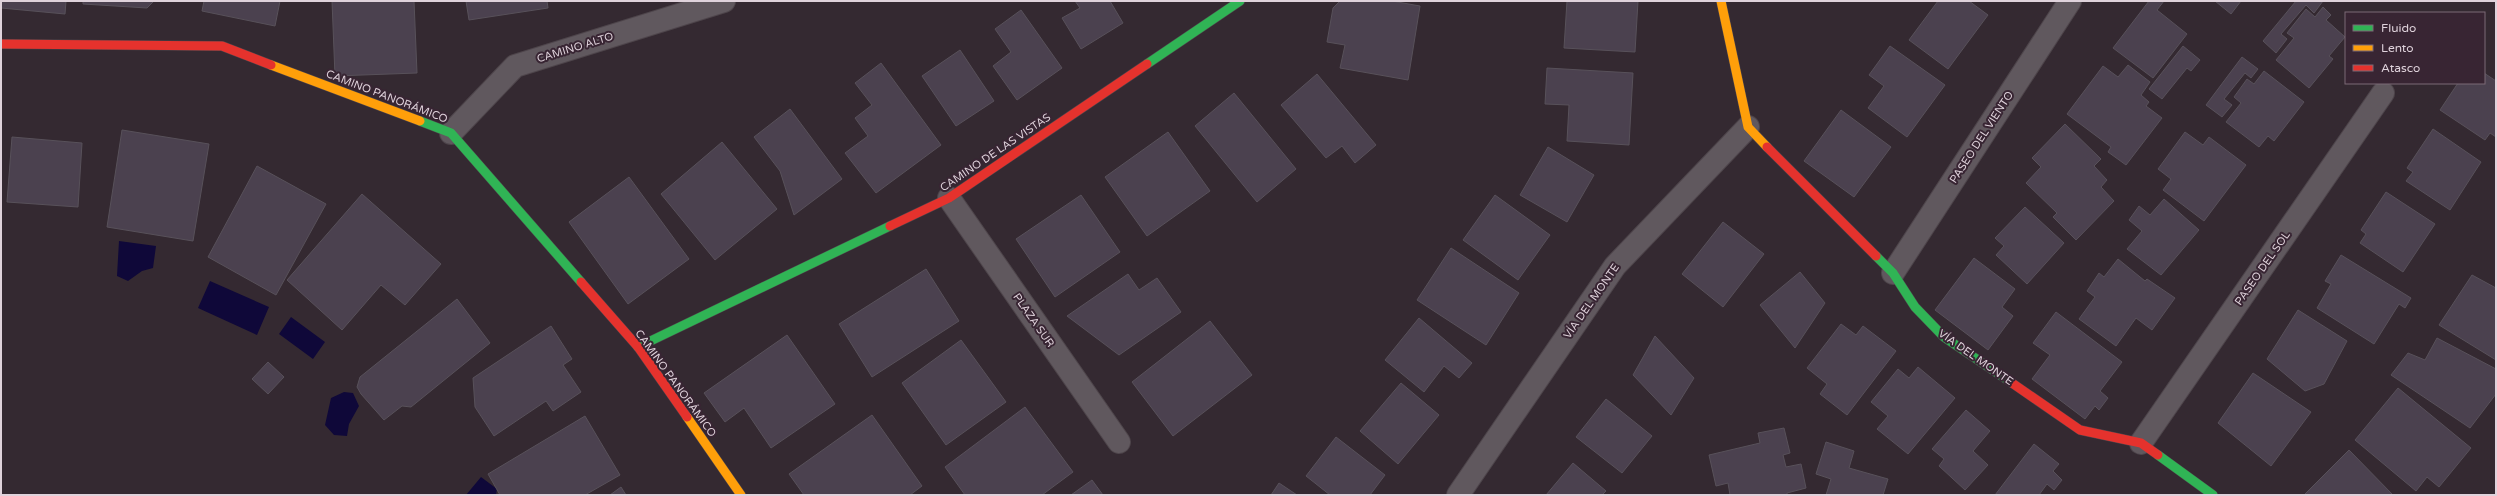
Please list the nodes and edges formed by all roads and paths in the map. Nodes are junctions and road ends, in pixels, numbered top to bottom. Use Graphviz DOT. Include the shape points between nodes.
graph roads {
  1 [pos="724,1"];
  2 [pos="1240,1"];
  3 [pos="1721,1"];
  4 [pos="2070,1"];
  5 [pos="1,44"];
  6 [pos="2383,93"];
  7 [pos="1748,127"];
  8 [pos="451,133"];
  9 [pos="949,198"];
  10 [pos="1893,273"];
  11 [pos="638,347"];
  12 [pos="1119,442"];
  13 [pos="2141,443"];
  14 [pos="741,495"];
  15 [pos="1458,495"];
  16 [pos="2213,495"];
  1 -- 8 [label="street, CAMINO ALTO" via="515,66"];
  2 -- 9 [label="street, CAMINO DE LAS VISTAS"];
  3 -- 7 [label="street"];
  4 -- 10 [label="street, PASEO DEL VIENTO"];
  5 -- 8 [label="street, CAMINO PANORÁMICO" via="222,46"];
  6 -- 13 [label="street, PASEO DEL SOL"];
  7 -- 10 [label="street, VÍA DEL MONTE"];
  7 -- 15 [label="street, VÍA DEL MONTE" via="1614,266"];
  8 -- 11 [label="street, CAMINO PANORÁMICO"];
  9 -- 11 [label="street, CAMINO DE LAS VISTAS"];
  9 -- 12 [label="street, PLAZA SUR"];
  10 -- 13 [label="street, VÍA DEL MONTE" via="1915,307 1944,337 2080,430"];
  11 -- 14 [label="street, CAMINO PANORÁMICO"];
  13 -- 16 [label="street, VÍA DEL MONTE"];
}
